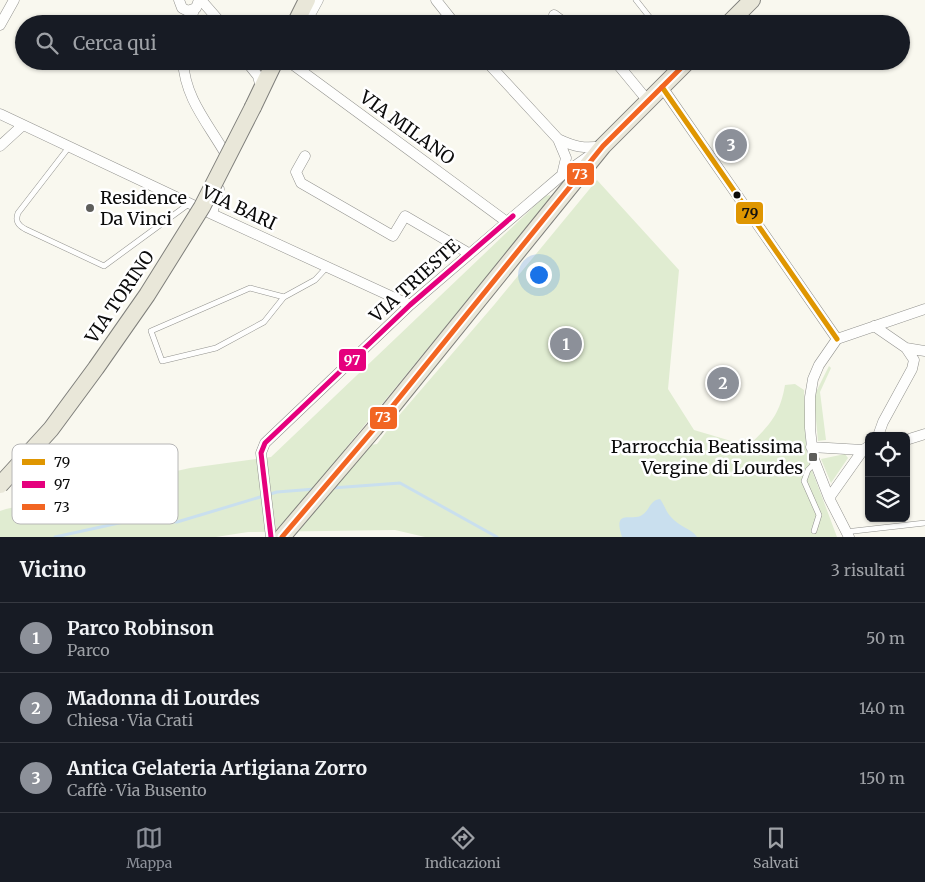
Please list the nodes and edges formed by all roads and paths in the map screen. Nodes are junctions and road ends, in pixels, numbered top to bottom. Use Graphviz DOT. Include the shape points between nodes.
graph roads {
  1 [pos="14,0"];
  2 [pos="179,0"];
  3 [pos="307,0"];
  4 [pos="318,0"];
  5 [pos="436,0"];
  6 [pos="636,0"];
  7 [pos="752,0"];
  8 [pos="198,4"];
  9 [pos="206,15"];
  10 [pos="211,15"];
  11 [pos="300,15"];
  12 [pos="310,15"];
  13 [pos="448,15"];
  14 [pos="648,15"];
  15 [pos="737,15"];
  16 [pos="0,25"];
  17 [pos="184,70"];
  18 [pos="253,70"];
  19 [pos="274,70"];
  20 [pos="307,70"];
  21 [pos="494,70"];
  22 [pos="622,70"];
  23 [pos="679,70"];
  24 [pos="662,87"];
  25 [pos="262,88"];
  26 [pos="648,101"];
  27 [pos="0,114"];
  28 [pos="23,125"];
  29 [pos="558,139"];
  30 [pos="0,146"];
  31 [pos="603,146"];
  32 [pos="69,147"];
  33 [pos="305,156"];
  34 [pos="562,175"];
  35 [pos="190,204"];
  36 [pos="212,214"];
  37 [pos="507,222"];
  38 [pos="470,254"];
  39 [pos="327,267"];
  40 [pos="284,298"];
  41 [pos="410,306"];
  42 [pos="925,309"];
  43 [pos="874,326"];
  44 [pos="837,339"];
  45 [pos="906,348"];
  46 [pos="925,351"];
  47 [pos="879,432"];
  48 [pos="925,434"];
  49 [pos="910,439"];
  50 [pos="37,444"];
  51 [pos="811,447"];
  52 [pos="865,448"];
  53 [pos="865,449"];
  54 [pos="815,463"];
  55 [pos="12,472"];
  56 [pos="0,485"];
  57 [pos="829,498"];
  58 [pos="925,523"];
  59 [pos="814,531"];
  60 [pos="847,535"];
  61 [pos="272,537"];
  62 [pos="282,537"];
  1 -- 16 [label="street"];
  2 -- 8 [label="street" via="184,10"];
  3 -- 11 [label="main road"];
  4 -- 12 [label="street"];
  5 -- 13 [label="street"];
  6 -- 14 [label="lane"];
  7 -- 15 [label="main road"];
  8 -- 9 [label="street"];
  8 -- 10 [label="street"];
  17 -- 36 [label="street" via="189,94 225,153 228,167"];
  18 -- 25 [label="street"];
  19 -- 25 [label="main road, VIA TORINO"];
  20 -- 37 [label="street, VIA MILANO"];
  21 -- 29 [label="street"];
  22 -- 26 [label="street"];
  23 -- 24 [label="main road"];
  24 -- 26 [label="main road"];
  24 -- 44 [label="street"];
  25 -- 50 [label="main road, VIA TORINO, bridge" via="202,208 147,295"];
  26 -- 31 [label="main road"];
  27 -- 28 [label="street, VIA BARI"];
  28 -- 30 [label="street"];
  28 -- 32 [label="street, VIA BARI"];
  29 -- 31 [label="street" via="574,147"];
  29 -- 34 [label="street" via="566,158"];
  31 -- 34 [label="street, VIA TRIESTE"];
  31 -- 62 [label="main road" via="374,429"];
  32 -- 35 [label="street, VIA BARI"];
  32 -- 35 [label="lane" via="18,213 18,224 25,229 104,266"];
  33 -- 38 [label="street" via="296,172 301,183 393,236 405,216"];
  34 -- 37 [label="street, VIA TRIESTE"];
  35 -- 36 [label="street, VIA BARI"];
  36 -- 39 [label="street, VIA BARI"];
  37 -- 38 [label="street, VIA TRIESTE"];
  38 -- 41 [label="street, VIA TRIESTE"];
  39 -- 40 [label="lane" via="315,280"];
  39 -- 41 [label="street, VIA BARI"];
  40 -- 40 [label="lane" via="250,288 151,331 162,362 216,348 264,322"];
  41 -- 61 [label="street, VIA TRIESTE" via="263,448"];
  42 -- 43 [label="street"];
  43 -- 44 [label="street"];
  43 -- 45 [label="street"];
  44 -- 51 [label="street" via="813,379"];
  45 -- 46 [label="street"];
  45 -- 47 [label="street" via="914,360 912,369"];
  48 -- 49 [label="street"];
  51 -- 52 [label="street"];
  51 -- 54 [label="street"];
  53 -- 57 [label="street"];
  54 -- 57 [label="street"];
  54 -- 59 [label="lane" via="804,481 819,516"];
  55 -- 56 [label="main road, VIA TORINO, bridge"];
  57 -- 60 [label="street"];
  58 -- 60 [label="lane"];
}
